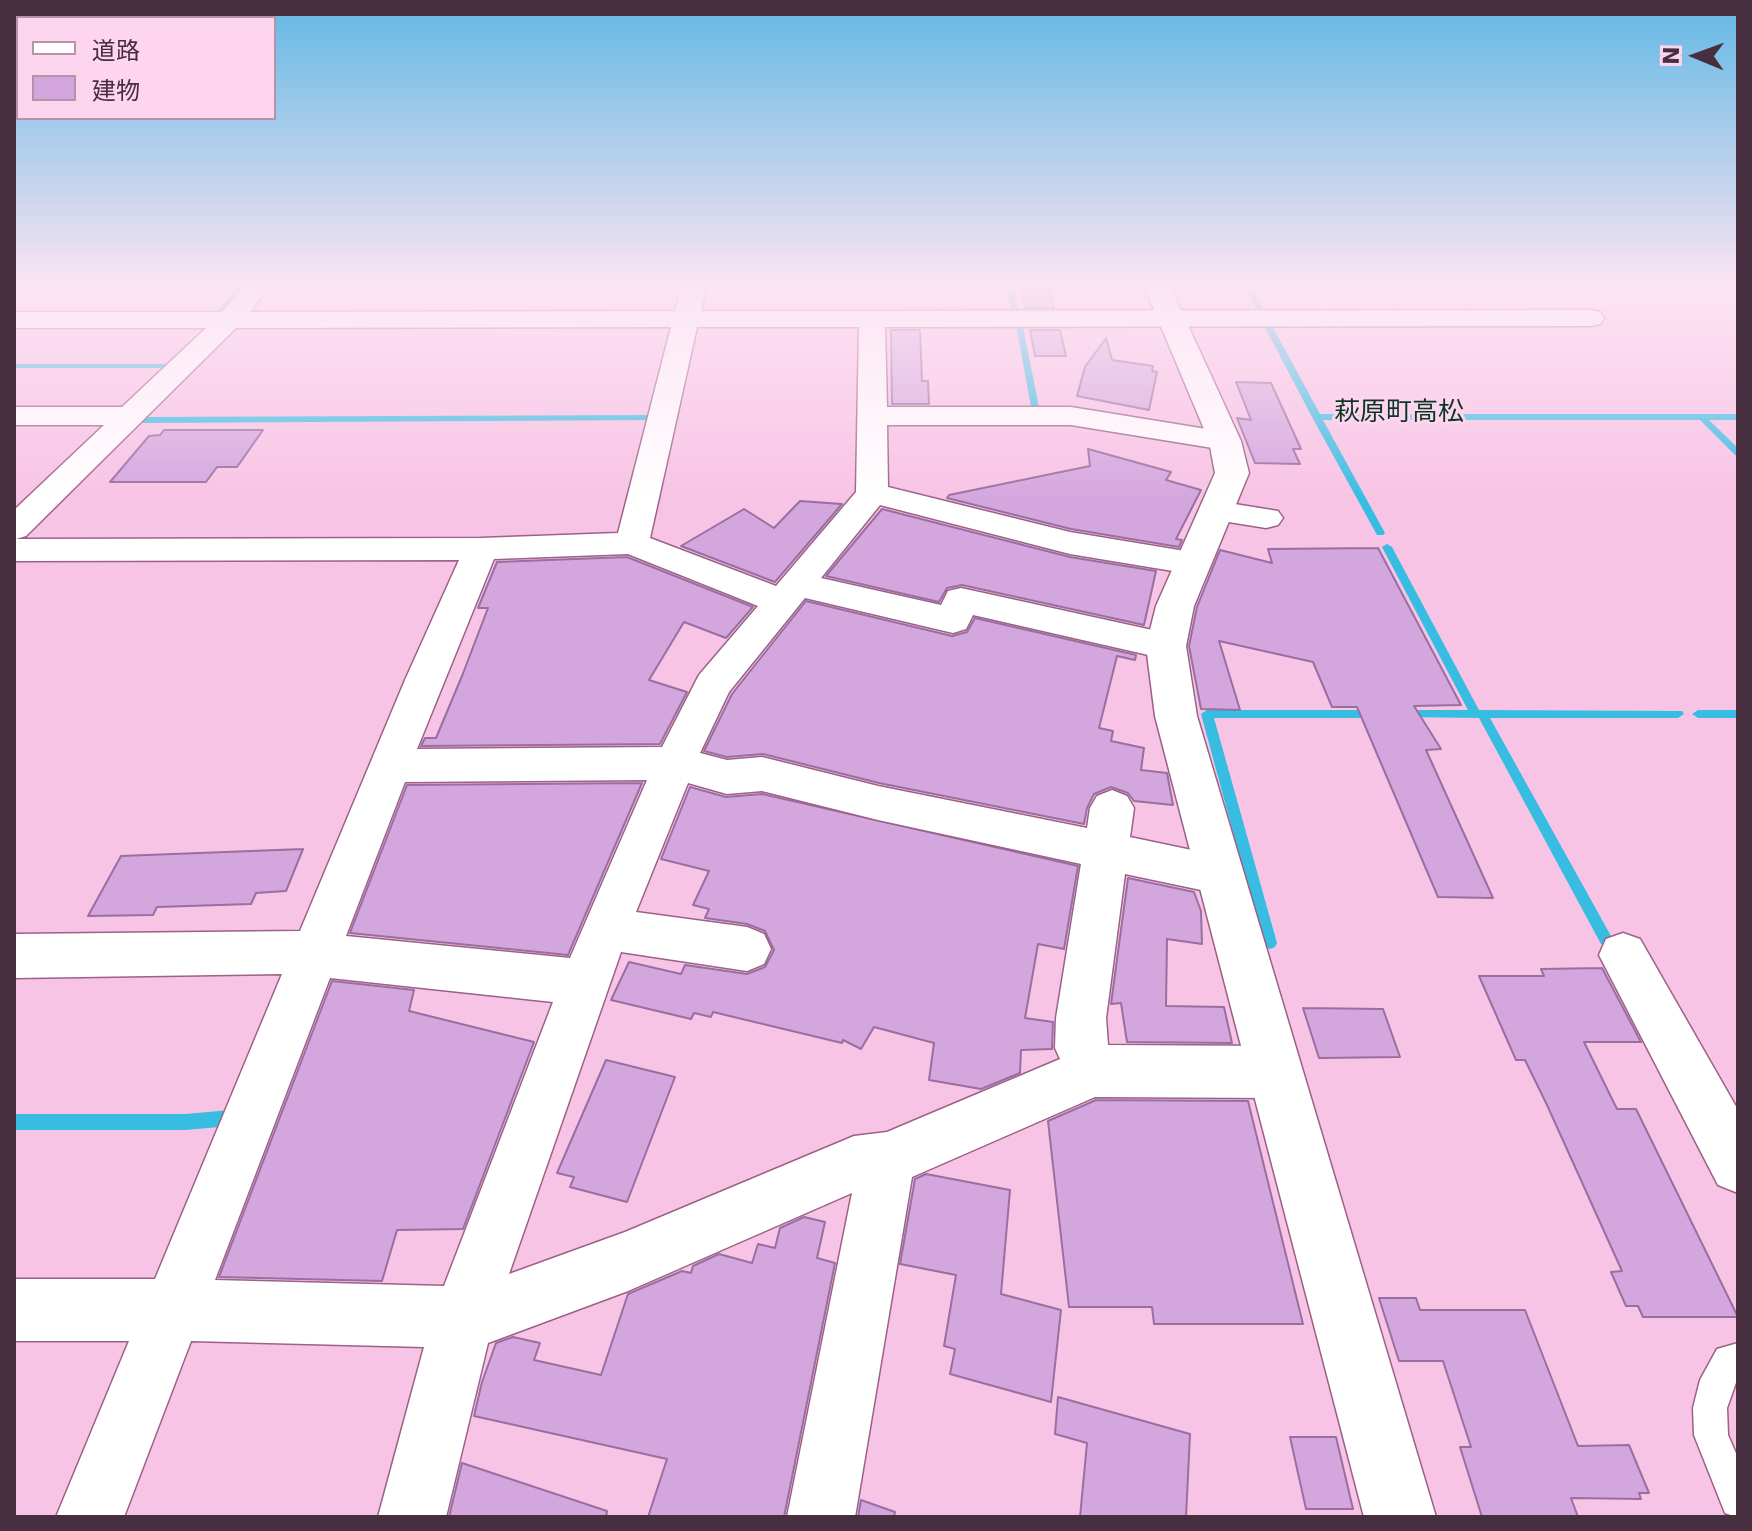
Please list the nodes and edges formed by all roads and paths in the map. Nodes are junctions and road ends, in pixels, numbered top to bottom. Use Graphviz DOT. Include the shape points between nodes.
graph roads {
  1 [pos="190,357"];
  2 [pos="677,357"];
  3 [pos="872,357"];
  4 [pos="1188,357"];
  5 [pos="14,416"];
  6 [pos="130,416"];
  7 [pos="871,416"];
  8 [pos="1225,441"];
  9 [pos="872,493"];
  10 [pos="1216,511"];
  11 [pos="1266,518"];
  12 [pos="14,529"];
  13 [pos="632,543"];
  14 [pos="481,549"];
  15 [pos="14,550"];
  16 [pos="1191,563"];
  17 [pos="788,592"];
  18 [pos="1166,646"];
  19 [pos="675,763"];
  20 [pos="391,766"];
  21 [pos="1109,829"];
  22 [pos="1220,875"];
  23 [pos="605,929"];
  24 [pos="747,949"];
  25 [pos="1623,955"];
  26 [pos="14,956"];
  27 [pos="314,956"];
  28 [pos="585,982"];
  29 [pos="1094,1071"];
  30 [pos="1274,1072"];
  31 [pos="887,1160"];
  32 [pos="1738,1165"];
  33 [pos="14,1310"];
  34 [pos="173,1310"];
  35 [pos="463,1317"];
  36 [pos="1738,1360"];
  37 [pos="1738,1500"];
  38 [pos="90,1517"];
  39 [pos="412,1517"];
  40 [pos="821,1517"];
  41 [pos="1400,1517"];
  1 -- 6 [label="street"];
  2 -- 13 [label="street"];
  3 -- 7 [label="street"];
  4 -- 8 [label="street"];
  5 -- 6 [label="street"];
  6 -- 12 [label="street"];
  7 -- 8 [label="street" via="1071,416"];
  7 -- 9 [label="street"];
  8 -- 10 [label="street" via="1232,473"];
  9 -- 16 [label="street" via="1070,543"];
  9 -- 17 [label="street"];
  10 -- 11 [label="street"];
  10 -- 16 [label="street"];
  13 -- 14 [label="street"];
  13 -- 17 [label="street"];
  14 -- 15 [label="street"];
  14 -- 20 [label="street"];
  16 -- 18 [label="street"];
  17 -- 18 [label="street" via="953,620 961,600"];
  17 -- 19 [label="street" via="713,685"];
  18 -- 22 [label="street" via="1176,716"];
  19 -- 20 [label="street"];
  19 -- 21 [label="street" via="727,777 762,774 878,803"];
  19 -- 23 [label="street"];
  20 -- 27 [label="street"];
  21 -- 22 [label="street"];
  21 -- 29 [label="street" via="1081,1018 1081,1048"];
  22 -- 30 [label="street"];
  23 -- 24 [label="street"];
  23 -- 28 [label="street"];
  25 -- 32 [label="street"];
  26 -- 27 [label="street"];
  27 -- 28 [label="street"];
  27 -- 34 [label="street"];
  28 -- 35 [label="street"];
  29 -- 30 [label="street"];
  29 -- 31 [label="street"];
  30 -- 41 [label="street"];
  31 -- 35 [label="street" via="854,1164 628,1261"];
  31 -- 40 [label="street"];
  33 -- 34 [label="street"];
  34 -- 35 [label="street"];
  34 -- 38 [label="street"];
  35 -- 39 [label="street"];
  36 -- 37 [label="lane" via="1729,1361 1717,1380 1710,1408 1711,1435"];
}
